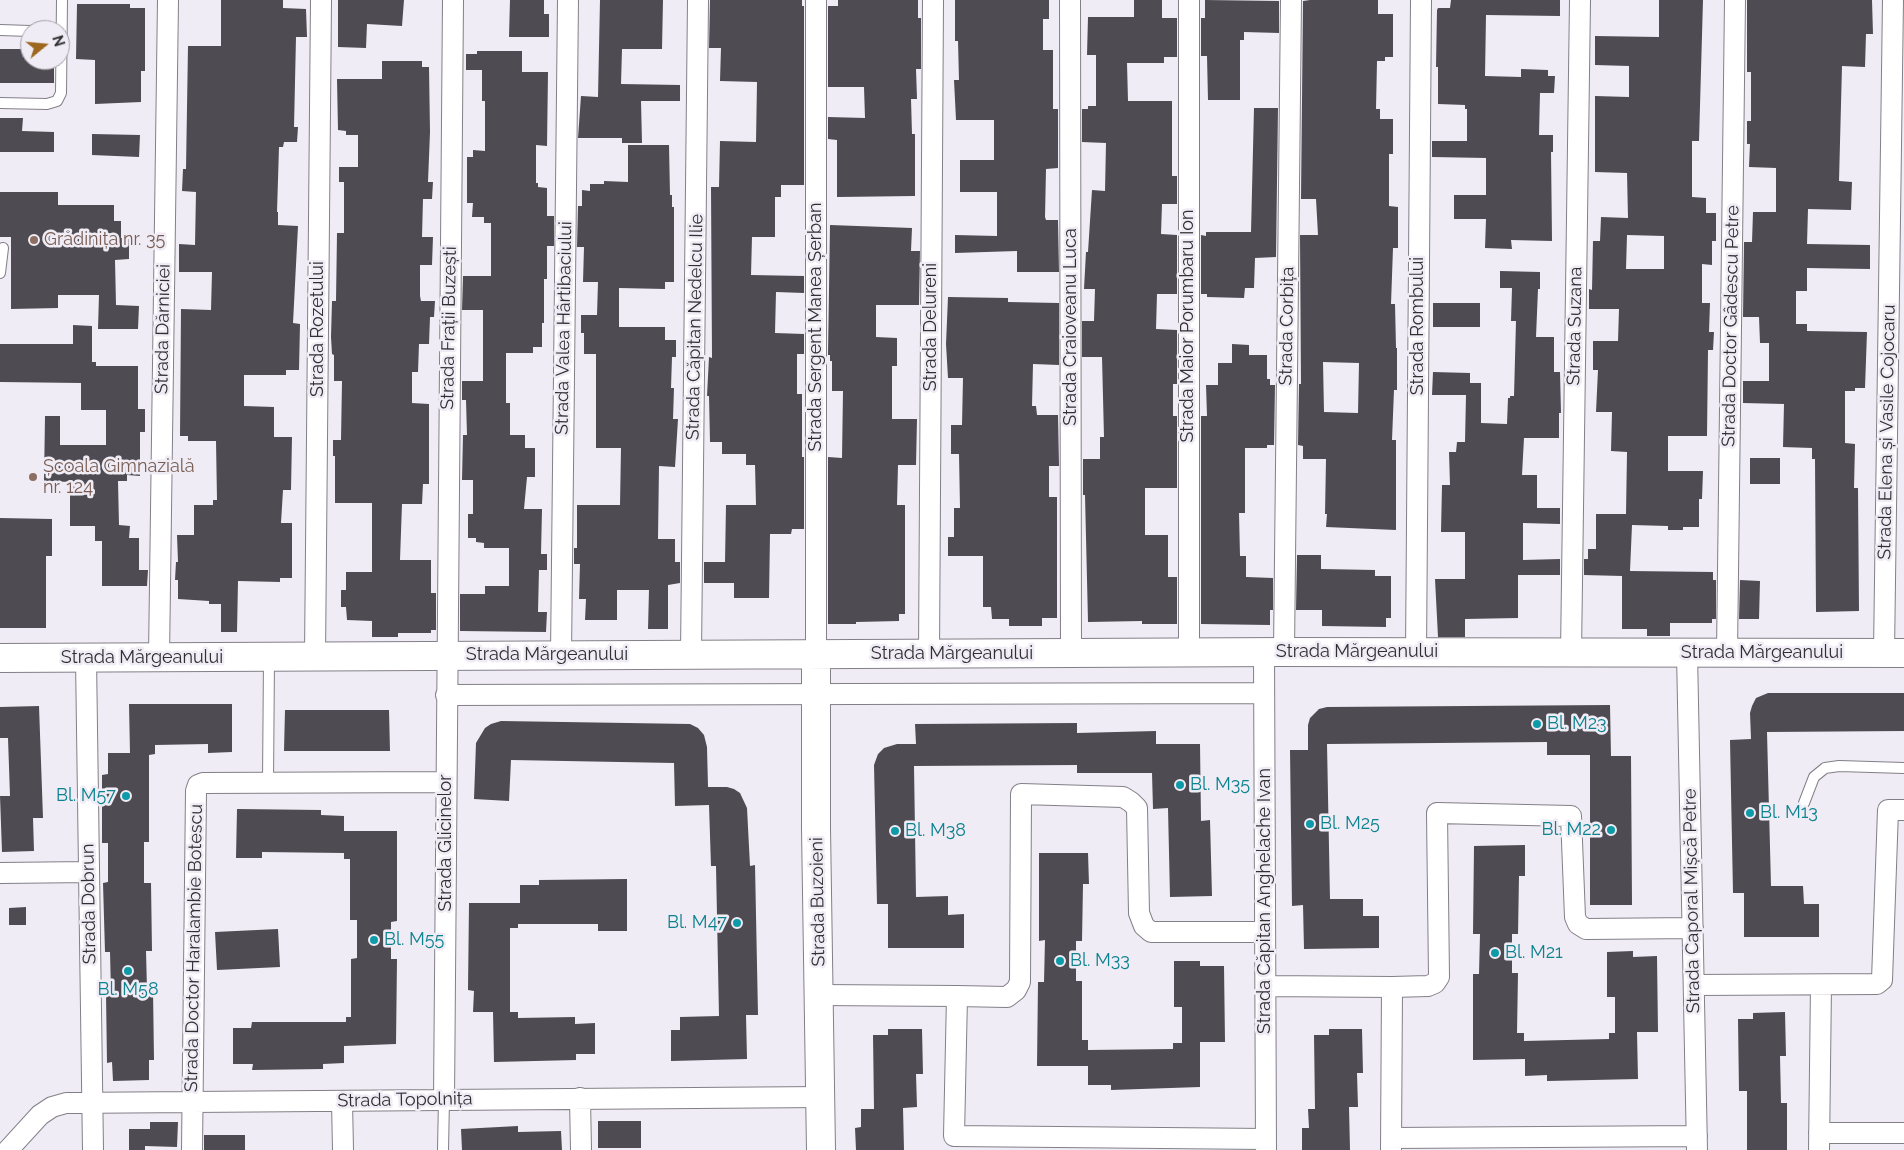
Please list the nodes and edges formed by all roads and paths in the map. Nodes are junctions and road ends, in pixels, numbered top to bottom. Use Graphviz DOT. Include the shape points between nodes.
graph roads {
  1 [pos="62,0"];
  2 [pos="168,0"];
  3 [pos="321,0"];
  4 [pos="453,0"];
  5 [pos="568,0"];
  6 [pos="698,0"];
  7 [pos="816,0"];
  8 [pos="933,0"];
  9 [pos="1070,0"];
  10 [pos="1189,0"];
  11 [pos="1291,0"];
  12 [pos="1421,0"];
  13 [pos="1580,0"];
  14 [pos="1735,0"];
  15 [pos="1893,0"];
  16 [pos="61,20"];
  17 [pos="0,30"];
  18 [pos="20,31"];
  19 [pos="61,70"];
  20 [pos="0,102"];
  21 [pos="3,248"];
  22 [pos="0,273"];
  23 [pos="1274,652"];
  24 [pos="1188,653"];
  25 [pos="1416,653"];
  26 [pos="1571,653"];
  27 [pos="1687,653"];
  28 [pos="1727,653"];
  29 [pos="1894,653"];
  30 [pos="691,654"];
  31 [pos="816,654"];
  32 [pos="929,654"];
  33 [pos="1071,654"];
  34 [pos="446,656"];
  35 [pos="561,656"];
  36 [pos="159,657"];
  37 [pos="269,657"];
  38 [pos="315,657"];
  39 [pos="0,658"];
  40 [pos="86,658"];
  41 [pos="1264,693"];
  42 [pos="816,694"];
  43 [pos="446,695"];
  44 [pos="1904,768"];
  45 [pos="268,782"];
  46 [pos="446,782"];
  47 [pos="1804,802"];
  48 [pos="1904,810"];
  49 [pos="89,872"];
  50 [pos="0,873"];
  51 [pos="1693,928"];
  52 [pos="1265,932"];
  53 [pos="1694,985"];
  54 [pos="1822,985"];
  55 [pos="1266,986"];
  56 [pos="1392,987"];
  57 [pos="819,994"];
  58 [pos="956,996"];
  59 [pos="821,1097"];
  60 [pos="580,1098"];
  61 [pos="444,1100"];
  62 [pos="342,1101"];
  63 [pos="193,1103"];
  64 [pos="93,1104"];
  65 [pos="1904,1133"];
  66 [pos="1819,1142"];
  67 [pos="1697,1143"];
  68 [pos="1391,1144"];
  69 [pos="1266,1145"];
  70 [pos="8,1150"];
  71 [pos="93,1150"];
  72 [pos="192,1150"];
  73 [pos="343,1150"];
  74 [pos="443,1150"];
  75 [pos="581,1150"];
  76 [pos="821,1150"];
  1 -- 16 [label="lane"];
  2 -- 36 [label="street, Strada Dărniciei"];
  3 -- 38 [label="street, Strada Rozetului"];
  4 -- 34 [label="street, Strada Frații Buzești"];
  5 -- 35 [label="street, Strada Valea Hârtibaciului"];
  6 -- 30 [label="street, Strada Căpitan Nedelcu Ilie"];
  7 -- 31 [label="street, Strada Sergent Manea Șerban"];
  8 -- 32 [label="street, Strada Delureni"];
  9 -- 33 [label="street, Strada Craioveanu Luca"];
  10 -- 24 [label="street, Strada Maior Porumbaru Ion"];
  11 -- 23 [label="street, Strada Corbița"];
  12 -- 25 [label="street, Strada Rombului"];
  13 -- 26 [label="street, Strada Suzana"];
  14 -- 28 [label="street, Strada Doctor Gâdescu Petre"];
  15 -- 29 [label="street, Strada Elena și Vasile Cojocaru"];
  17 -- 18 [label="lane"];
  19 -- 20 [label="lane" via="61,92 57,101 47,104"];
  21 -- 22 [label="lane"];
  23 -- 24 [label="street, Strada Mărgeanului"];
  23 -- 25 [label="street, Strada Mărgeanului"];
  23 -- 41 [label="street, Strada Căpitan Anghelache Ivan"];
  24 -- 33 [label="street, Strada Mărgeanului"];
  25 -- 26 [label="street, Strada Mărgeanului"];
  26 -- 27 [label="street, Strada Mărgeanului"];
  27 -- 28 [label="street, Strada Mărgeanului"];
  27 -- 51 [label="street, Strada Caporal Mișcă Petre"];
  28 -- 29 [label="street, Strada Mărgeanului"];
  30 -- 31 [label="street, Strada Mărgeanului"];
  30 -- 35 [label="street, Strada Mărgeanului"];
  31 -- 32 [label="street, Strada Mărgeanului"];
  31 -- 42 [label="street, Strada Buzoieni"];
  32 -- 33 [label="street, Strada Mărgeanului"];
  34 -- 35 [label="street, Strada Mărgeanului"];
  34 -- 38 [label="street, Strada Mărgeanului"];
  34 -- 43 [label="street, Strada Glicinelor"];
  36 -- 37 [label="street, Strada Mărgeanului"];
  36 -- 40 [label="street, Strada Mărgeanului"];
  37 -- 38 [label="street, Strada Mărgeanului"];
  37 -- 45 [label="lane"];
  39 -- 40 [label="street, Strada Mărgeanului"];
  40 -- 49 [label="street, Strada Dobrun"];
  41 -- 42 [label="street"];
  41 -- 52 [label="street, Strada Căpitan Anghelache Ivan"];
  42 -- 43 [label="street"];
  42 -- 57 [label="street, Strada Buzoieni"];
  43 -- 46 [label="street, Strada Glicinelor"];
  44 -- 47 [label="lane" via="1824,768 1814,777"];
  45 -- 46 [label="street, Strada Doctor Haralambie Botescu"];
  45 -- 63 [label="street, Strada Doctor Haralambie Botescu" via="203,783 196,791"];
  46 -- 61 [label="street, Strada Glicinelor"];
  48 -- 54 [label="street" via="1888,810 1882,980 1877,984"];
  49 -- 50 [label="street"];
  49 -- 64 [label="street, Strada Dobrun"];
  51 -- 53 [label="street, Strada Caporal Mișcă Petre"];
  51 -- 56 [label="street" via="1586,929 1578,924 1575,917 1571,816 1438,813 1439,977 1428,986"];
  52 -- 55 [label="street, Strada Căpitan Anghelache Ivan"];
  52 -- 58 [label="street" via="1151,932 1144,926 1139,913 1138,808 1123,797 1021,794 1020,982 1007,997"];
  53 -- 54 [label="street"];
  53 -- 67 [label="street, Strada Caporal Mișcă Petre"];
  54 -- 66 [label="street"];
  55 -- 56 [label="street"];
  55 -- 69 [label="street, Strada Căpitan Anghelache Ivan"];
  56 -- 68 [label="street"];
  57 -- 58 [label="street"];
  57 -- 59 [label="street, Strada Buzoieni"];
  58 -- 69 [label="street" via="954,1136"];
  59 -- 60 [label="street, Strada Topolnița"];
  59 -- 76 [label="street, Strada Buzoieni"];
  60 -- 61 [label="street, Strada Topolnița"];
  60 -- 75 [label="street"];
  61 -- 62 [label="street, Strada Topolnița"];
  61 -- 74 [label="lane, Strada Glicinelor"];
  62 -- 63 [label="street, Strada Topolnița"];
  62 -- 73 [label="street"];
  63 -- 64 [label="street, Strada Topolnița"];
  63 -- 72 [label="street, Strada Doctor Haralambie Botescu"];
  64 -- 70 [label="street, Strada Topolnița" via="66,1103 52,1107"];
  64 -- 71 [label="street, Strada Dobrun"];
  65 -- 66 [label="street"];
  67 -- 68 [label="street"];
}
